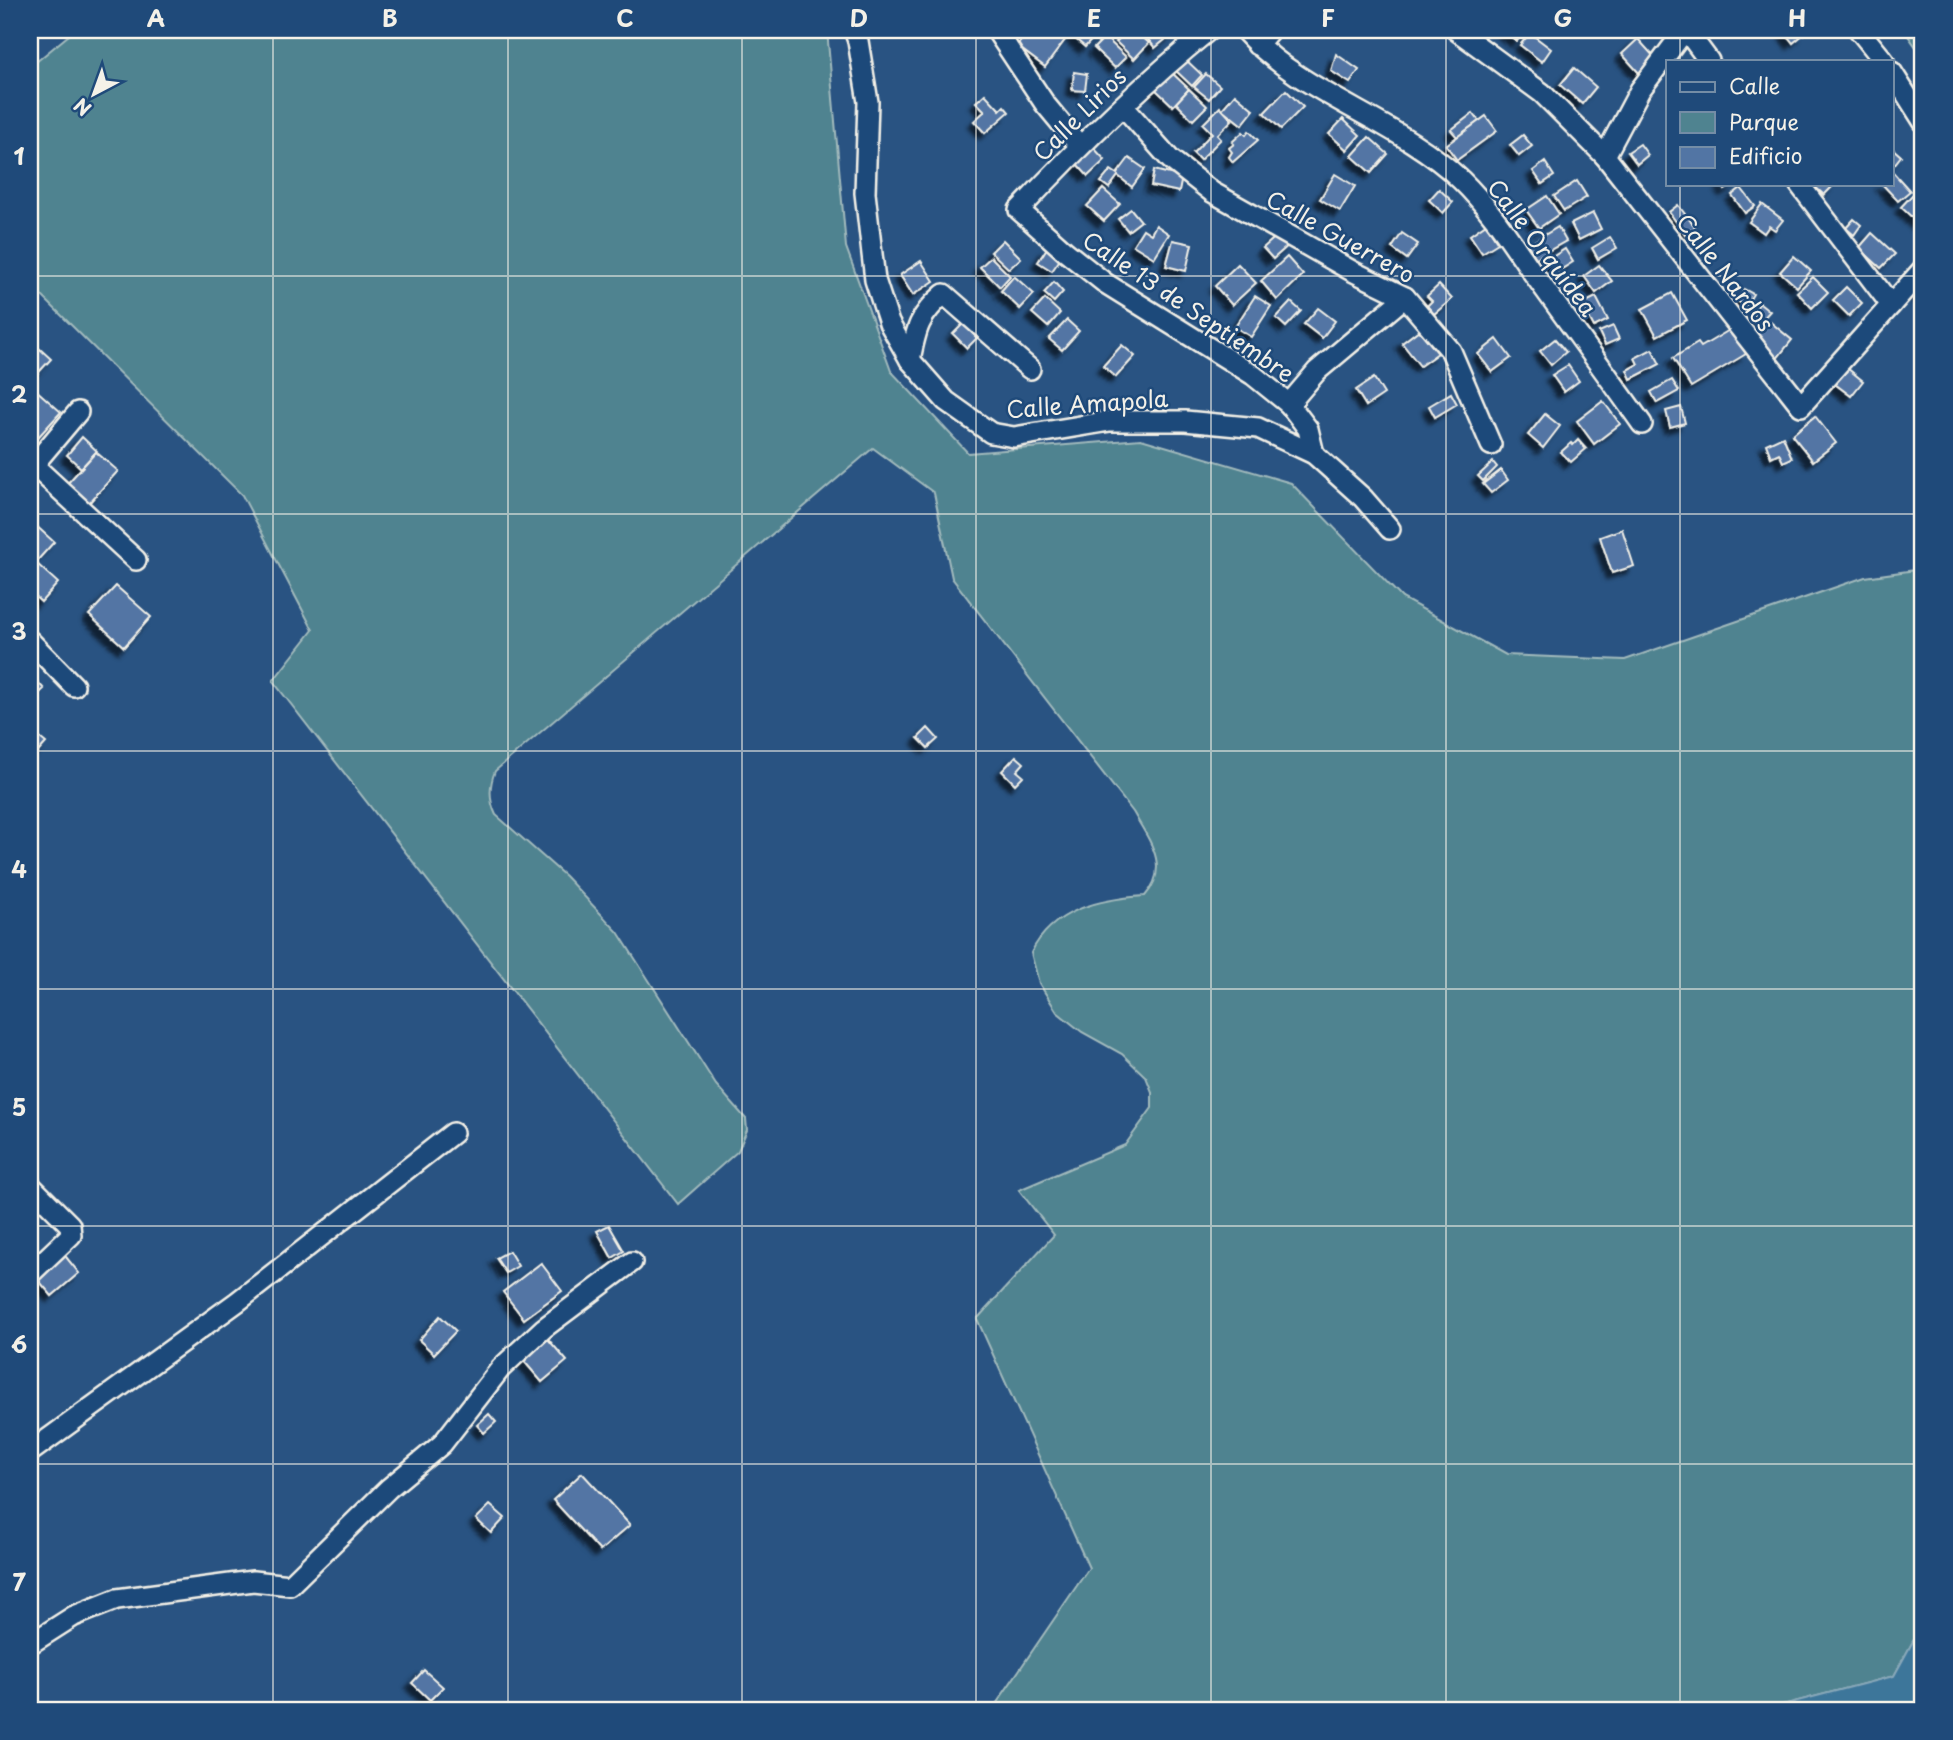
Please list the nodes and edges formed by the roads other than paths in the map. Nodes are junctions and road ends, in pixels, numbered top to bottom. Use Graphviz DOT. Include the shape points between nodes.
graph roads {
  1 [pos="854,30"];
  2 [pos="1209,30"];
  3 [pos="1456,30"];
  4 [pos="1685,30"];
  5 [pos="1859,30"];
  6 [pos="999,31"];
  7 [pos="1257,35"];
  8 [pos="1708,60"];
  9 [pos="1883,60"];
  10 [pos="1894,75"];
  11 [pos="1123,106"];
  12 [pos="1923,121"];
  13 [pos="1079,145"];
  14 [pos="1605,156"];
  15 [pos="1801,186"];
  16 [pos="1019,210"];
  17 [pos="1923,269"];
  18 [pos="1405,297"];
  19 [pos="1891,305"];
  20 [pos="910,360"];
  21 [pos="1030,369"];
  22 [pos="1289,404"];
  23 [pos="78,412"];
  24 [pos="1642,424"];
  25 [pos="1491,444"];
  26 [pos="1314,454"];
  27 [pos="31,465"];
  28 [pos="1390,528"];
  29 [pos="136,560"];
  30 [pos="33,651"];
  31 [pos="74,686"];
  32 [pos="453,1133"];
  33 [pos="30,1185"];
  34 [pos="632,1262"];
  35 [pos="30,1274"];
  36 [pos="30,1452"];
  37 [pos="30,1644"];
  1 -- 20 [label="street, Calle Amapola" via="868,102 865,193 875,281 889,323"];
  2 -- 11 [label="street, Calle Lirios"];
  3 -- 14 [label="street, Calle Nardos" via="1542,93"];
  4 -- 8 [label="street"];
  4 -- 14 [label="street" via="1640,90"];
  5 -- 9 [label="street"];
  6 -- 13 [label="street" via="1045,104"];
  7 -- 24 [label="street, Calle Orquídea" via="1285,67 1419,145 1462,181 1493,216"];
  10 -- 12 [label="street"];
  11 -- 13 [label="street, Calle Lirios"];
  11 -- 18 [label="street, Calle Guerrero" via="1170,159 1212,192"];
  13 -- 16 [label="street, Calle Lirios"];
  14 -- 19 [label="street, Calle Nardos" via="1801,406"];
  15 -- 19 [label="street"];
  16 -- 22 [label="street, Calle 13 de Septiembre" via="1105,283 1253,374"];
  17 -- 19 [label="street"];
  18 -- 22 [label="street" via="1317,371"];
  18 -- 25 [label="street, Calle Guerrero" via="1451,351"];
  20 -- 21 [label="street" via="916,327 944,294"];
  20 -- 26 [label="street, Calle Amapola" via="946,401 991,433 1014,437 1110,421 1185,421 1258,428"];
  22 -- 26 [label="street, Calle 13 de Septiembre" via="1308,429"];
  23 -- 27 [label="street"];
  26 -- 28 [label="street, Calle Amapola"];
  27 -- 29 [label="street"];
  30 -- 31 [label="street"];
  32 -- 36 [label="street" via="237,1302"];
  33 -- 35 [label="street" via="70,1225 71,1235"];
  34 -- 37 [label="street" via="526,1344 501,1368 442,1444 389,1488 290,1585 253,1581 117,1599 74,1616"];
}
